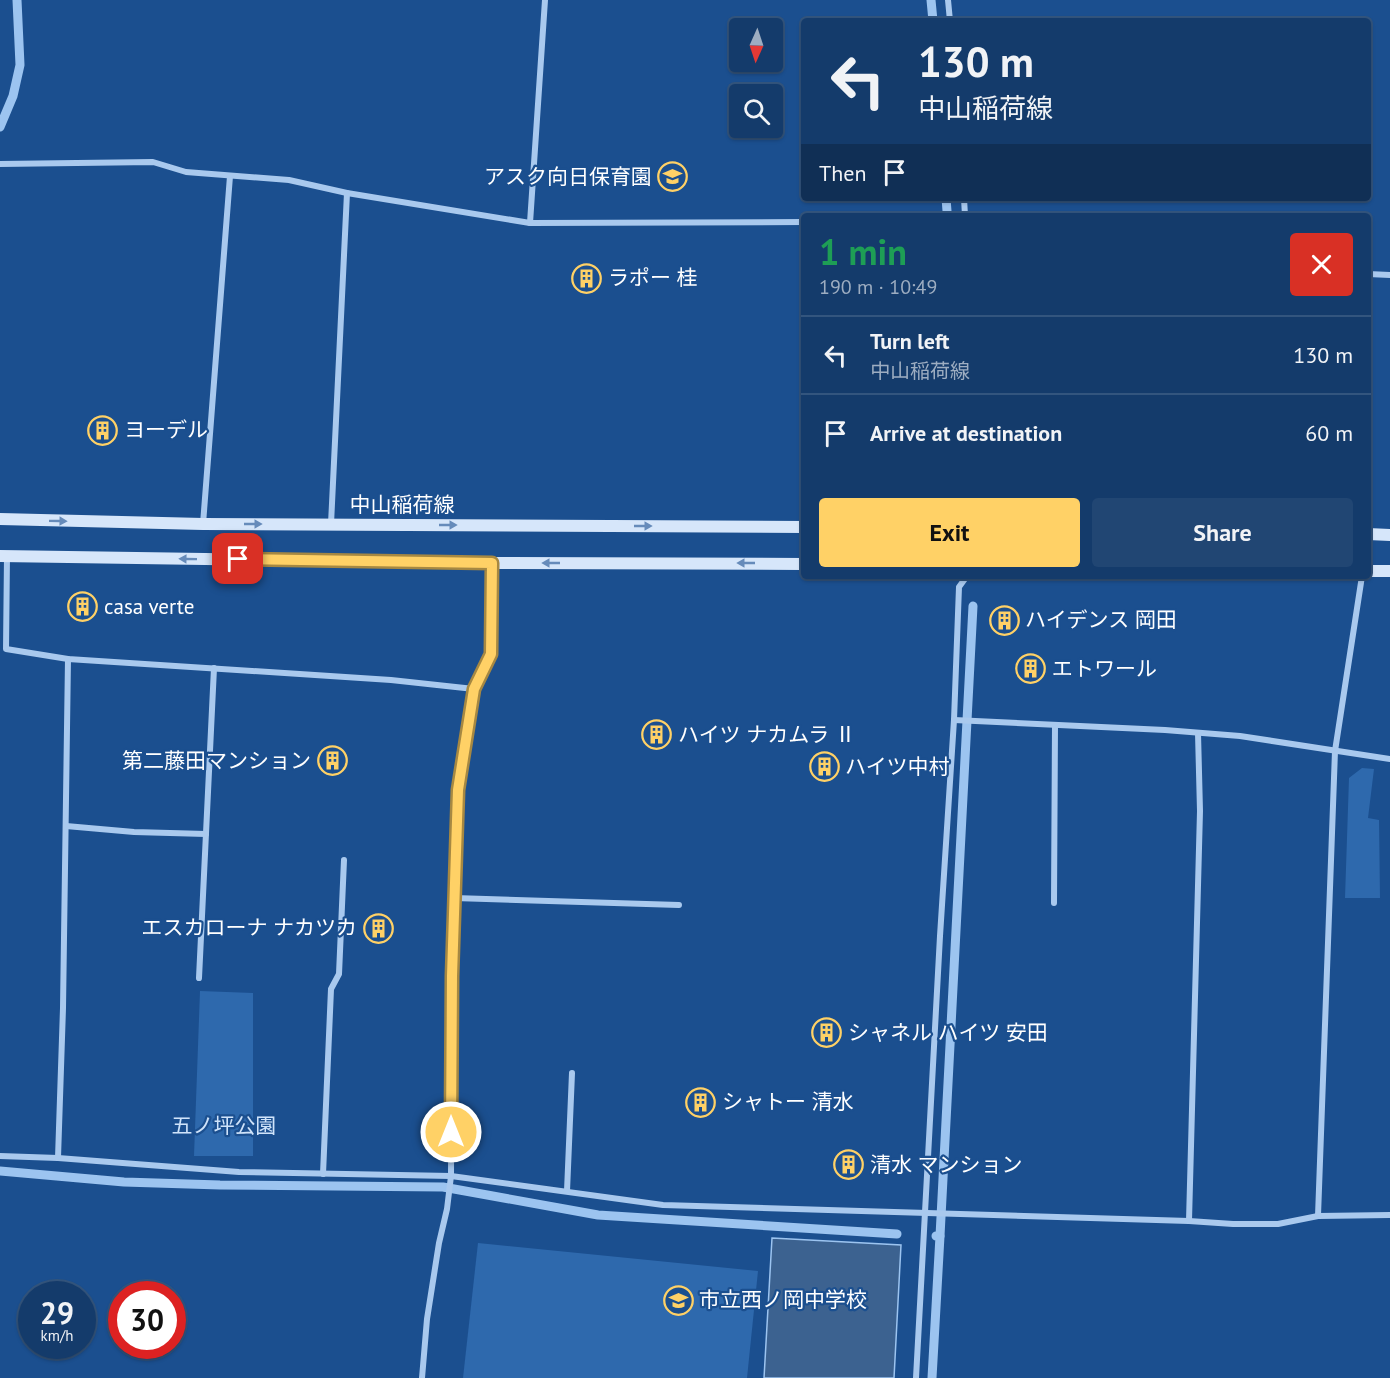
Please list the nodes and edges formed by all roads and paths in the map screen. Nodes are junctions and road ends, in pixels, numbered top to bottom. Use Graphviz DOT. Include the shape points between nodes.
graph roads {
  1 [pos="545,0"];
  2 [pos="948,0"];
  3 [pos="950,18"];
  4 [pos="0,164"];
  5 [pos="230,176"];
  6 [pos="347,193"];
  7 [pos="801,222"];
  8 [pos="530,223"];
  9 [pos="1371,274"];
  10 [pos="1390,275"];
  11 [pos="0,519"];
  12 [pos="203,524"];
  13 [pos="331,524"];
  14 [pos="801,527"];
  15 [pos="1371,534"];
  16 [pos="1390,535"];
  17 [pos="3,556"];
  18 [pos="492,563"];
  19 [pos="801,564"];
  20 [pos="1371,571"];
  21 [pos="1390,571"];
  22 [pos="965,579"];
  23 [pos="1362,579"];
  24 [pos="68,658"];
  25 [pos="214,668"];
  26 [pos="474,689"];
  27 [pos="954,720"];
  28 [pos="1055,725"];
  29 [pos="1198,733"];
  30 [pos="1335,751"];
  31 [pos="1390,759"];
  32 [pos="66,826"];
  33 [pos="206,834"];
  34 [pos="344,860"];
  35 [pos="454,898"];
  36 [pos="1054,903"];
  37 [pos="679,905"];
  38 [pos="199,978"];
  39 [pos="572,1073"];
  40 [pos="0,1156"];
  41 [pos="58,1158"];
  42 [pos="323,1174"];
  43 [pos="451,1176"];
  44 [pos="567,1191"];
  45 [pos="925,1213"];
  46 [pos="1390,1215"];
  47 [pos="1318,1216"];
  48 [pos="1189,1221"];
  49 [pos="422,1378"];
  50 [pos="916,1378"];
  1 -- 8 [label="street"];
  2 -- 3 [label="street"];
  4 -- 5 [label="street" via="153,162 186,172"];
  5 -- 6 [label="street" via="289,180"];
  5 -- 12 [label="street"];
  6 -- 8 [label="street"];
  6 -- 13 [label="street"];
  7 -- 8 [label="street"];
  9 -- 10 [label="street"];
  11 -- 12 [label="main road, 中山稲荷線, one-way"];
  12 -- 13 [label="main road, 中山稲荷線, one-way"];
  13 -- 14 [label="main road, 中山稲荷線, one-way"];
  15 -- 16 [label="main road"];
  18 -- 17 [label="main road, one-way"];
  17 -- 24 [label="street" via="6,649"];
  19 -- 18 [label="main road, one-way"];
  18 -- 26 [label="street" via="491,654"];
  20 -- 21 [label="main road"];
  22 -- 27 [label="street" via="959,587"];
  23 -- 30 [label="street"];
  24 -- 25 [label="street"];
  24 -- 32 [label="street"];
  25 -- 26 [label="street"];
  25 -- 33 [label="street"];
  26 -- 35 [label="street" via="458,790"];
  27 -- 28 [label="street"];
  27 -- 45 [label="street"];
  28 -- 29 [label="street"];
  28 -- 36 [label="street"];
  29 -- 30 [label="street"];
  29 -- 48 [label="street" via="1200,811"];
  30 -- 31 [label="street"];
  30 -- 47 [label="street"];
  32 -- 33 [label="street"];
  32 -- 41 [label="street"];
  33 -- 38 [label="street"];
  34 -- 42 [label="street" via="339,974 331,989"];
  35 -- 37 [label="street"];
  35 -- 43 [label="street"];
  39 -- 44 [label="street"];
  40 -- 41 [label="street"];
  41 -- 42 [label="street" via="239,1172"];
  42 -- 43 [label="street"];
  43 -- 44 [label="street"];
  43 -- 49 [label="street" via="427,1319"];
  44 -- 45 [label="street" via="663,1205"];
  45 -- 48 [label="street"];
  45 -- 50 [label="street"];
  46 -- 47 [label="street"];
  47 -- 48 [label="street" via="1278,1224"];
}
